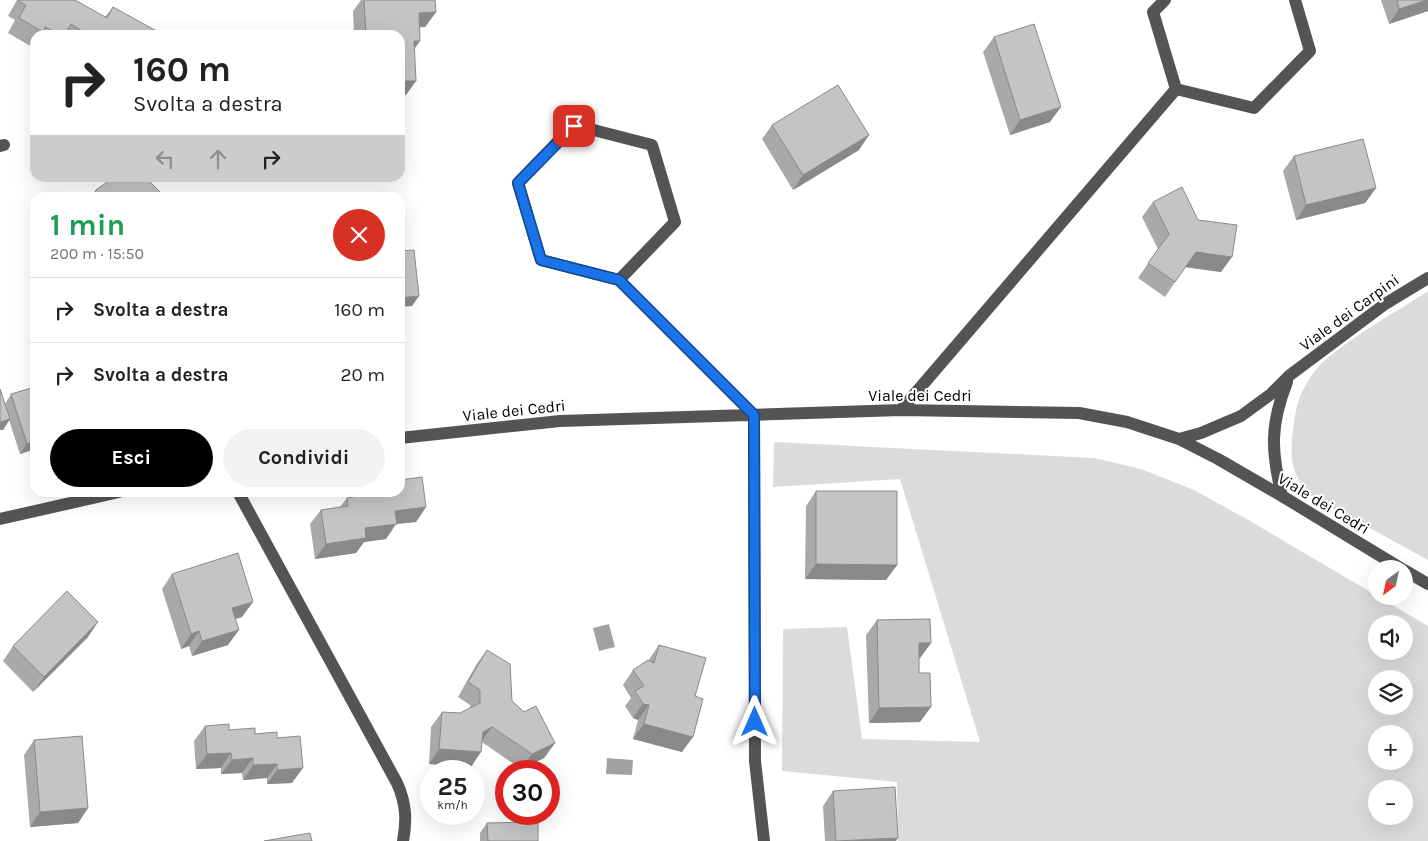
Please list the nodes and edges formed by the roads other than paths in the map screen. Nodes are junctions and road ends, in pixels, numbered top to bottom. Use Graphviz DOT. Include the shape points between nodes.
graph roads {
  1 [pos="1165,0"];
  2 [pos="1295,0"];
  3 [pos="1176,89"];
  4 [pos="1428,278"];
  5 [pos="619,280"];
  6 [pos="1290,375"];
  7 [pos="901,410"];
  8 [pos="754,415"];
  9 [pos="405,437"];
  10 [pos="1179,439"];
  11 [pos="1282,496"];
  12 [pos="97,497"];
  13 [pos="241,497"];
  14 [pos="0,519"];
  15 [pos="1388,560"];
  16 [pos="1413,575"];
  17 [pos="1428,584"];
  18 [pos="403,841"];
  19 [pos="764,841"];
  1 -- 3 [label="street" via="1153,12"];
  2 -- 3 [label="street" via="1310,51 1254,108"];
  3 -- 7 [label="street"];
  4 -- 6 [label="street, Viale dei Carpini" via="1385,304"];
  5 -- 5 [label="street" via="675,222 652,145 574,126 518,183 541,260"];
  5 -- 8 [label="street"];
  6 -- 10 [label="street, Viale dei Carpini" via="1241,416 1208,431"];
  6 -- 11 [label="street" via="1275,416 1273,434"];
  7 -- 8 [label="street, Viale dei Cedri"];
  7 -- 10 [label="street, Viale dei Cedri" via="1079,413 1127,422"];
  8 -- 9 [label="street, Viale dei Cedri" via="560,421"];
  8 -- 19 [label="street" via="755,760"];
  10 -- 11 [label="street, Viale dei Cedri"];
  11 -- 15 [label="street, Viale dei Cedri"];
  12 -- 14 [label="street"];
  13 -- 18 [label="street" via="397,783 406,813"];
  16 -- 17 [label="street, Viale dei Cedri"];
}
